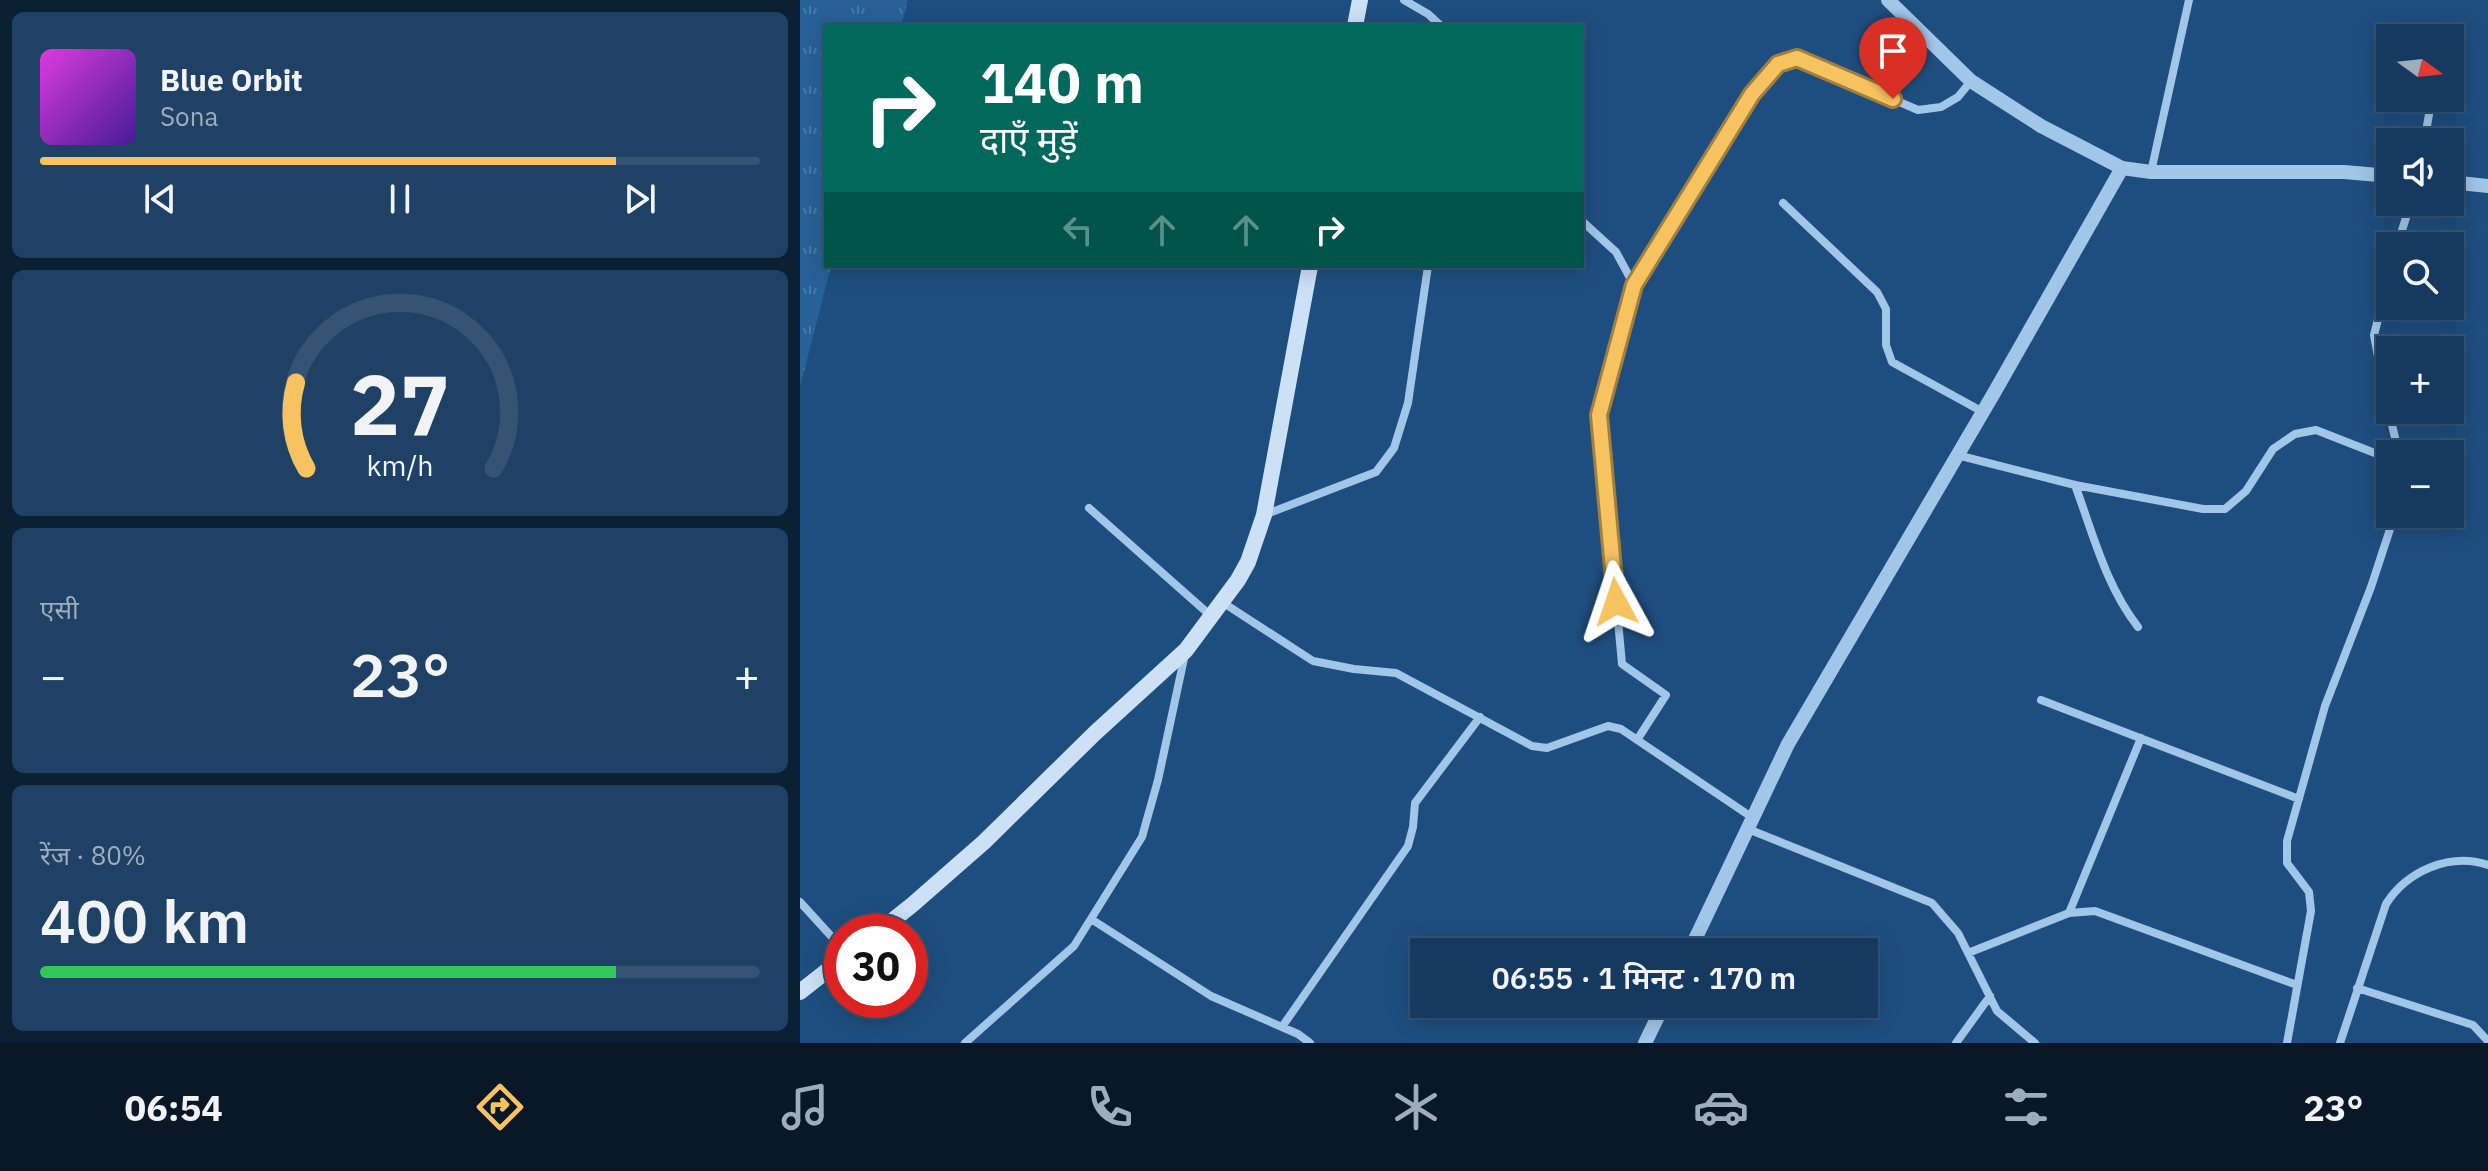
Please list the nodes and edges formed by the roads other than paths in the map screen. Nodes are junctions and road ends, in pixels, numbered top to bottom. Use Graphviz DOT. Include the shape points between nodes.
graph roads {
  1 [pos="1360,0"];
  2 [pos="1404,0"];
  3 [pos="1888,0"];
  4 [pos="2189,0"];
  5 [pos="1355,24"];
  6 [pos="1439,24"];
  7 [pos="1971,81"];
  8 [pos="2122,168"];
  9 [pos="2151,172"];
  10 [pos="2376,175"];
  11 [pos="2464,183"];
  12 [pos="2488,186"];
  13 [pos="1783,203"];
  14 [pos="1584,223"];
  15 [pos="1310,268"];
  16 [pos="1428,268"];
  17 [pos="1634,285"];
  18 [pos="2378,320"];
  19 [pos="1983,412"];
  20 [pos="2396,440"];
  21 [pos="2376,454"];
  22 [pos="1957,455"];
  23 [pos="2075,485"];
  24 [pos="1089,508"];
  25 [pos="1264,515"];
  26 [pos="2390,528"];
  27 [pos="1222,601"];
  28 [pos="1211,616"];
  29 [pos="2138,627"];
  30 [pos="1186,650"];
  31 [pos="2041,700"];
  32 [pos="1480,717"];
  33 [pos="2141,738"];
  34 [pos="1637,740"];
  35 [pos="2299,799"];
  36 [pos="1751,824"];
  37 [pos="2488,865"];
  38 [pos="800,902"];
  39 [pos="2069,913"];
  40 [pos="901,914"];
  41 [pos="1091,919"];
  42 [pos="824,928"];
  43 [pos="1696,938"];
  44 [pos="1968,953"];
  45 [pos="824,973"];
  46 [pos="2297,985"];
  47 [pos="2357,988"];
  48 [pos="800,992"];
  49 [pos="1990,996"];
  50 [pos="1657,1018"];
  51 [pos="1282,1027"];
  52 [pos="2488,1041"];
  53 [pos="965,1043"];
  54 [pos="1310,1043"];
  55 [pos="1645,1043"];
  56 [pos="1956,1043"];
  57 [pos="2035,1043"];
  58 [pos="2287,1043"];
  59 [pos="2340,1043"];
  1 -- 5 [label="main road"];
  2 -- 6 [label="street"];
  3 -- 7 [label="street"];
  4 -- 9 [label="street"];
  7 -- 8 [label="street" via="2041,126"];
  7 -- 17 [label="street" via="1941,107 1918,110 1797,58 1778,64 1752,94"];
  8 -- 9 [label="street"];
  8 -- 19 [label="street"];
  9 -- 10 [label="street"];
  11 -- 12 [label="street"];
  13 -- 19 [label="street" via="1877,292 1886,309 1886,345 1892,362"];
  14 -- 17 [label="street" via="1616,252"];
  15 -- 25 [label="main road"];
  16 -- 25 [label="street" via="1408,403 1394,448 1376,472"];
  17 -- 34 [label="street" via="1599,415 1622,664 1666,695"];
  18 -- 20 [label="street" via="2374,335"];
  19 -- 22 [label="street"];
  21 -- 23 [label="street" via="2316,430 2295,434 2273,449 2246,491 2225,509"];
  22 -- 23 [label="street"];
  22 -- 36 [label="street" via="1788,744"];
  23 -- 29 [label="street" via="2111,582"];
  24 -- 28 [label="street"];
  25 -- 27 [label="main road" via="1248,562"];
  26 -- 35 [label="street" via="2325,706"];
  27 -- 28 [label="main road"];
  27 -- 32 [label="street" via="1313,661 1396,673"];
  28 -- 30 [label="main road"];
  30 -- 40 [label="main road"];
  30 -- 41 [label="street" via="1142,837"];
  31 -- 33 [label="street"];
  32 -- 34 [label="street" via="1532,746 1547,748 1608,726"];
  32 -- 51 [label="street" via="1415,803 1408,846"];
  33 -- 35 [label="street"];
  33 -- 39 [label="street"];
  34 -- 36 [label="street"];
  35 -- 46 [label="street" via="2287,841 2287,863 2309,892 2311,911"];
  36 -- 43 [label="street"];
  36 -- 44 [label="street" via="1932,903"];
  37 -- 47 [label="street" via="2457,860 2416,873 2396,889"];
  38 -- 42 [label="street"];
  39 -- 44 [label="street"];
  39 -- 46 [label="street" via="2095,911"];
  41 -- 51 [label="street" via="1211,996"];
  41 -- 53 [label="street" via="1074,946"];
  44 -- 49 [label="street"];
  45 -- 48 [label="main road"];
  46 -- 58 [label="street"];
  47 -- 52 [label="street" via="2473,1025"];
  47 -- 59 [label="street"];
  49 -- 56 [label="street"];
  49 -- 57 [label="street" via="1997,1011"];
  50 -- 55 [label="street"];
  51 -- 54 [label="street"];
}
